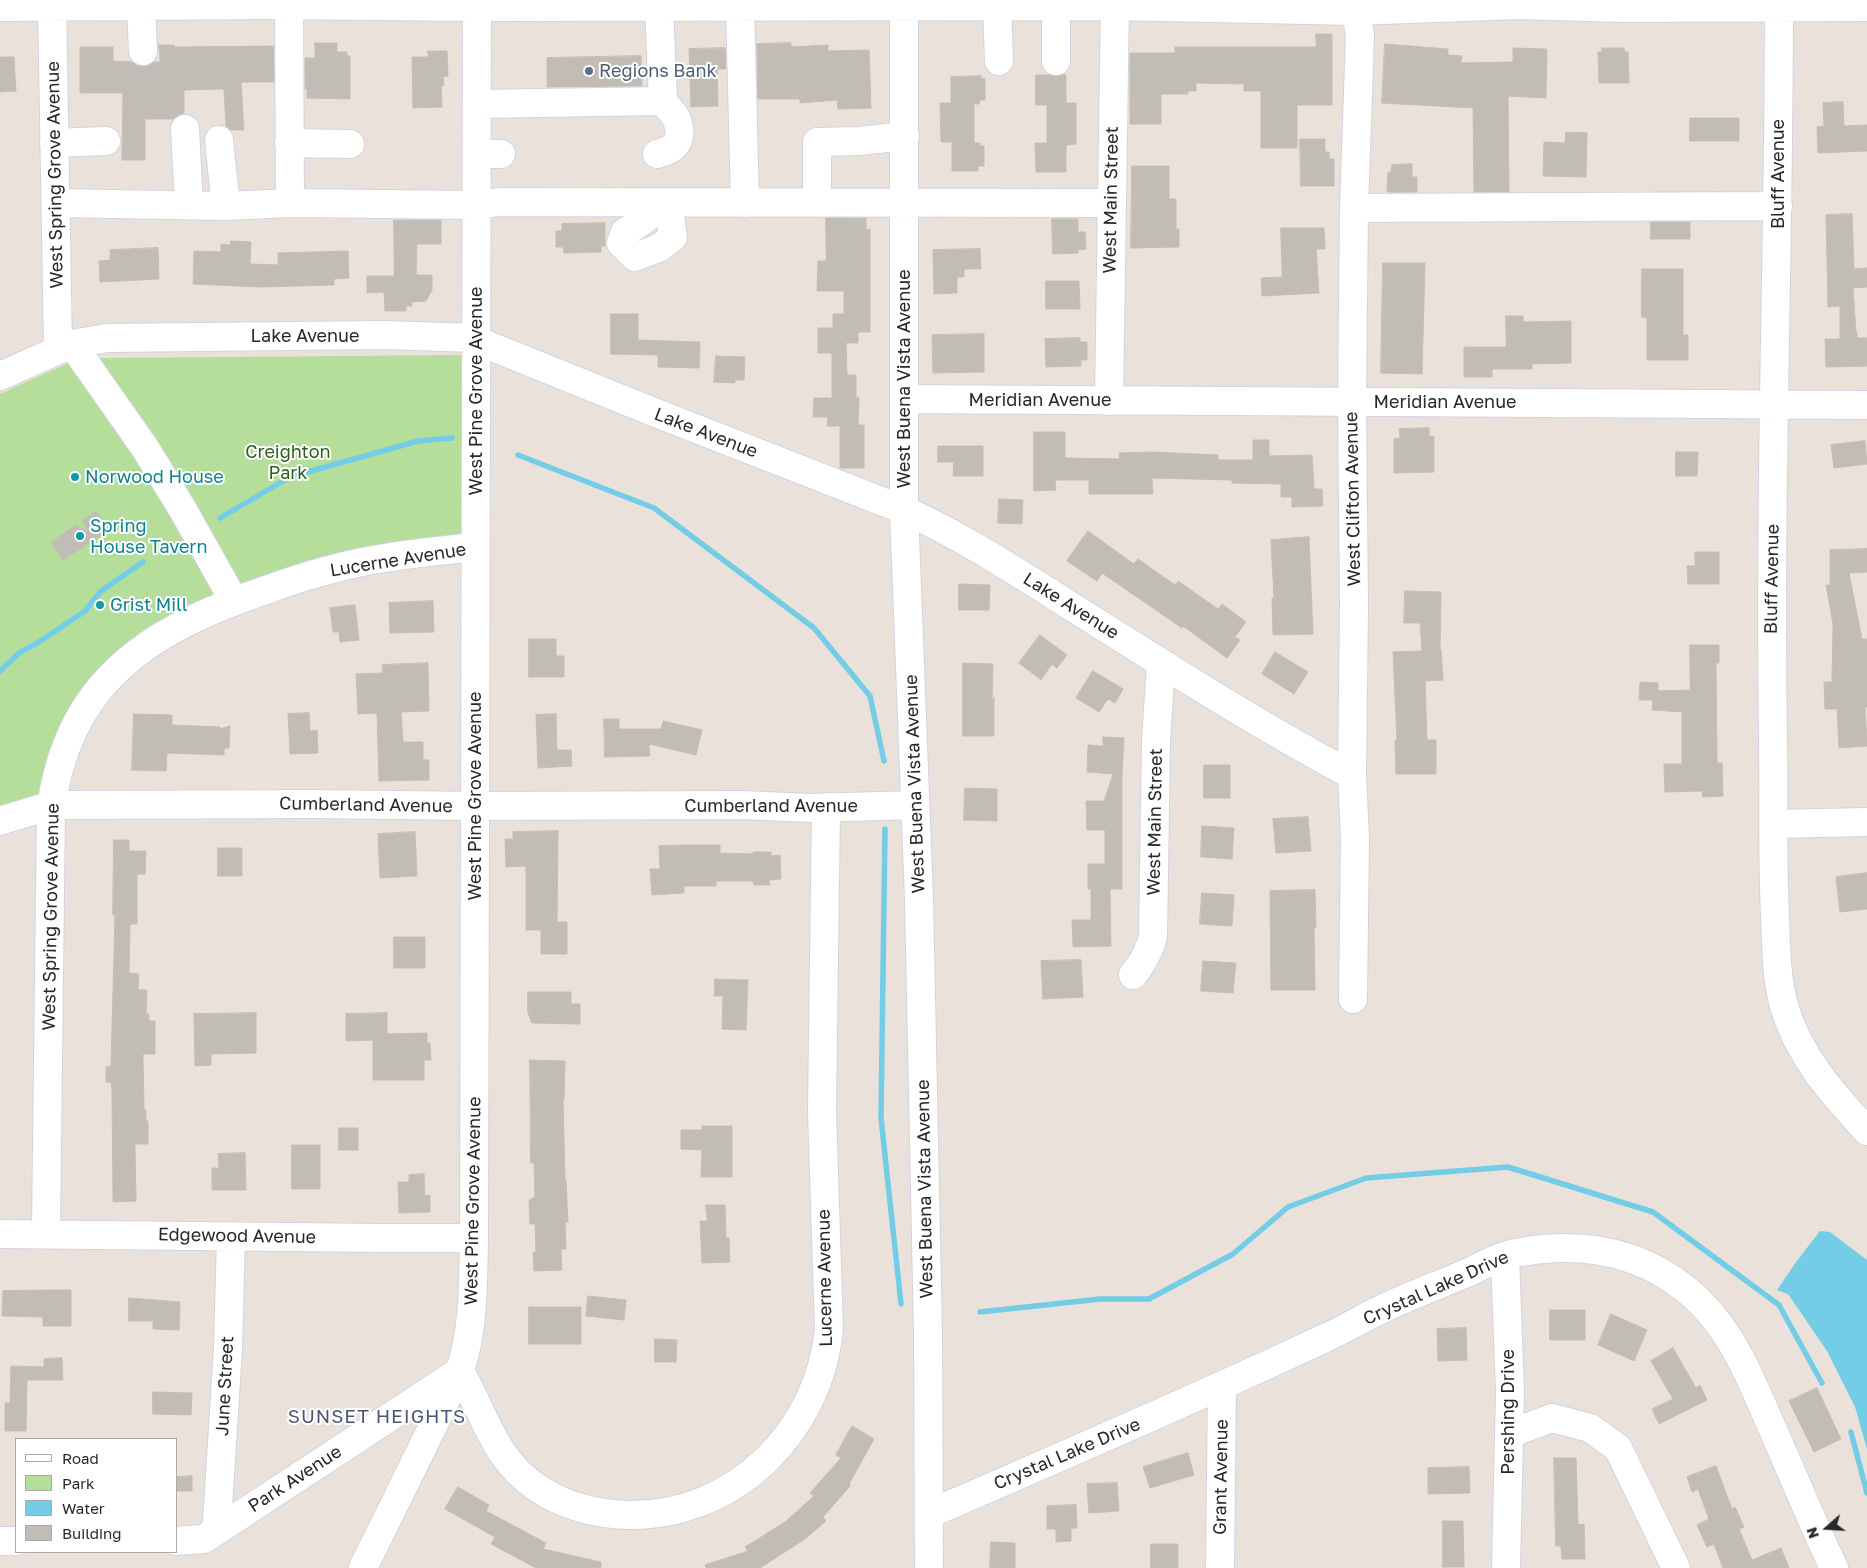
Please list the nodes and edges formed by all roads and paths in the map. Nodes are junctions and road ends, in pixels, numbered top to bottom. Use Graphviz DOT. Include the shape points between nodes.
graph roads {
  1 [pos="52,3"];
  2 [pos="173,3"];
  3 [pos="276,3"];
  4 [pos="383,3"];
  5 [pos="429,3"];
  6 [pos="904,3"];
  7 [pos="1114,3"];
  8 [pos="1151,3"];
  9 [pos="477,4"];
  10 [pos="599,4"];
  11 [pos="994,4"];
  12 [pos="1625,4"];
  13 [pos="1710,4"];
  14 [pos="1779,4"];
  15 [pos="142,6"];
  16 [pos="1056,6"];
  17 [pos="1356,6"];
  18 [pos="0,7"];
  19 [pos="659,7"];
  20 [pos="740,7"];
  21 [pos="1867,8"];
  22 [pos="143,51"];
  23 [pos="999,61"];
  24 [pos="1056,61"];
  25 [pos="663,101"];
  26 [pos="477,104"];
  27 [pos="185,129"];
  28 [pos="905,136"];
  29 [pos="219,140"];
  30 [pos="106,141"];
  31 [pos="54,143"];
  32 [pos="289,143"];
  33 [pos="350,144"];
  34 [pos="657,154"];
  35 [pos="905,202"];
  36 [pos="56,203"];
  37 [pos="290,203"];
  38 [pos="745,203"];
  39 [pos="817,203"];
  40 [pos="1111,203"];
  41 [pos="189,205"];
  42 [pos="226,206"];
  43 [pos="477,206"];
  44 [pos="1778,206"];
  45 [pos="1354,208"];
  46 [pos="476,338"];
  47 [pos="65,347"];
  48 [pos="0,376"];
  49 [pos="904,399"];
  50 [pos="1109,401"];
  51 [pos="1352,402"];
  52 [pos="1775,404"];
  53 [pos="1867,405"];
  54 [pos="904,510"];
  55 [pos="476,547"];
  56 [pos="234,601"];
  57 [pos="1161,663"];
  58 [pos="1352,774"];
  59 [pos="915,805"];
  60 [pos="475,806"];
  61 [pos="51,807"];
  62 [pos="826,808"];
  63 [pos="0,821"];
  64 [pos="1867,822"];
  65 [pos="1774,824"];
  66 [pos="1133,975"];
  67 [pos="1353,999"];
  68 [pos="1867,1131"];
  69 [pos="46,1233"];
  70 [pos="0,1234"];
  71 [pos="231,1236"];
  72 [pos="474,1238"];
  73 [pos="1505,1256"];
  74 [pos="460,1371"];
  75 [pos="1222,1386"];
  76 [pos="1509,1434"];
  77 [pos="929,1514"];
  78 [pos="210,1535"];
  79 [pos="15,1541"];
  80 [pos="178,1541"];
  81 [pos="0,1542"];
  82 [pos="363,1568"];
  83 [pos="929,1568"];
  84 [pos="1220,1568"];
  85 [pos="1506,1568"];
  86 [pos="1676,1568"];
  87 [pos="1834,1568"];
  1 -- 15 [label="street"];
  1 -- 18 [label="street"];
  1 -- 31 [label="street, West Spring Grove Avenue"];
  2 -- 3 [label="street"];
  2 -- 15 [label="street"];
  3 -- 4 [label="street"];
  3 -- 32 [label="street"];
  4 -- 5 [label="street"];
  5 -- 9 [label="street"];
  6 -- 11 [label="street"];
  6 -- 20 [label="street"];
  6 -- 28 [label="street, West Buena Vista Avenue"];
  7 -- 8 [label="street"];
  7 -- 16 [label="street"];
  7 -- 40 [label="street, West Main Street"];
  8 -- 17 [label="street"];
  9 -- 10 [label="street"];
  9 -- 26 [label="street, West Pine Grove Avenue"];
  10 -- 19 [label="street"];
  11 -- 16 [label="street"];
  11 -- 23 [label="street"];
  12 -- 13 [label="street"];
  12 -- 17 [label="street"];
  13 -- 14 [label="street"];
  14 -- 21 [label="street"];
  14 -- 44 [label="street, Bluff Avenue"];
  15 -- 22 [label="street"];
  16 -- 24 [label="street"];
  17 -- 45 [label="street, West Clifton Avenue" via="1360,36"];
  19 -- 20 [label="street"];
  19 -- 25 [label="street"];
  20 -- 38 [label="street"];
  25 -- 26 [label="street"];
  25 -- 34 [label="street" via="676,119 679,134 676,145"];
  26 -- 43 [label="street, West Pine Grove Avenue" via="489,154"];
  27 -- 41 [label="street"];
  28 -- 35 [label="street, West Buena Vista Avenue"];
  28 -- 39 [label="street" via="817,142"];
  29 -- 42 [label="street"];
  30 -- 31 [label="street"];
  31 -- 36 [label="street, West Spring Grove Avenue"];
  32 -- 33 [label="street"];
  32 -- 37 [label="street"];
  35 -- 39 [label="street"];
  35 -- 40 [label="street"];
  35 -- 49 [label="street, West Buena Vista Avenue"];
  36 -- 41 [label="street"];
  36 -- 47 [label="street, West Spring Grove Avenue"];
  37 -- 42 [label="street"];
  37 -- 43 [label="street"];
  38 -- 39 [label="street"];
  38 -- 43 [label="street" via="499,202"];
  40 -- 50 [label="street, West Main Street"];
  41 -- 42 [label="street"];
  43 -- 46 [label="street, West Pine Grove Avenue"];
  44 -- 45 [label="street"];
  44 -- 52 [label="street, Bluff Avenue"];
  45 -- 51 [label="street, West Clifton Avenue"];
  46 -- 47 [label="street, Lake Avenue" via="384,335 107,338"];
  46 -- 54 [label="street, Lake Avenue" via="647,410"];
  46 -- 55 [label="street, West Pine Grove Avenue"];
  47 -- 48 [label="street, Lake Avenue"];
  47 -- 56 [label="street" via="150,457 184,510"];
  49 -- 50 [label="street, Meridian Avenue"];
  49 -- 54 [label="street, West Buena Vista Avenue"];
  50 -- 51 [label="street, Meridian Avenue"];
  51 -- 52 [label="street, Meridian Avenue"];
  51 -- 58 [label="street, West Clifton Avenue"];
  52 -- 53 [label="street, Meridian Avenue"];
  52 -- 65 [label="street, Bluff Avenue" via="1771,618"];
  54 -- 57 [label="street, Lake Avenue" via="936,524 1011,568"];
  54 -- 59 [label="street, West Buena Vista Avenue"];
  55 -- 56 [label="street, Lucerne Avenue" via="342,566"];
  55 -- 60 [label="street, West Pine Grove Avenue"];
  56 -- 61 [label="street, West Spring Grove Avenue" via="165,634 110,677 70,737 61,760"];
  57 -- 58 [label="street, Lake Avenue" via="1236,711"];
  57 -- 66 [label="street, West Main Street" via="1156,740 1153,937 1141,966"];
  58 -- 67 [label="street, West Clifton Avenue" via="1355,839"];
  59 -- 62 [label="street, Cumberland Avenue"];
  59 -- 77 [label="street, West Buena Vista Avenue" via="920,900"];
  60 -- 61 [label="street, Cumberland Avenue"];
  60 -- 62 [label="street, Cumberland Avenue" via="742,805"];
  60 -- 72 [label="street, West Pine Grove Avenue"];
  61 -- 63 [label="street, Cumberland Avenue"];
  61 -- 69 [label="street, West Spring Grove Avenue"];
  62 -- 74 [label="street, Lucerne Avenue" via="822,1111 829,1329 823,1369 794,1428 773,1454 749,1475 711,1498 690,1506 639,1515 595,1512 539,1489 510,1464 488,1433"];
  64 -- 65 [label="street"];
  65 -- 68 [label="street, Bluff Avenue" via="1775,930 1784,1005 1813,1069"];
  69 -- 70 [label="street, Edgewood Avenue"];
  69 -- 71 [label="street, Edgewood Avenue"];
  71 -- 72 [label="street, Edgewood Avenue"];
  71 -- 78 [label="street, June Street" via="217,1523"];
  72 -- 74 [label="street, West Pine Grove Avenue" via="471,1314 467,1351"];
  73 -- 75 [label="street, Crystal Lake Drive" via="1404,1299"];
  73 -- 76 [label="street, Pershing Drive"];
  73 -- 87 [label="street, Crystal Lake Drive" via="1562,1248 1612,1253 1651,1266 1690,1293 1722,1328 1746,1368"];
  74 -- 78 [label="street, Park Avenue"];
  74 -- 82 [label="street, West Pine Grove Avenue"];
  75 -- 77 [label="street, Crystal Lake Drive"];
  75 -- 84 [label="street, Grant Avenue"];
  76 -- 85 [label="street, Pershing Drive"];
  76 -- 86 [label="street" via="1552,1418 1590,1428 1618,1448"];
  77 -- 83 [label="street, West Buena Vista Avenue"];
  78 -- 80 [label="street, Park Avenue" via="204,1539"];
  79 -- 81 [label="street"];
}
